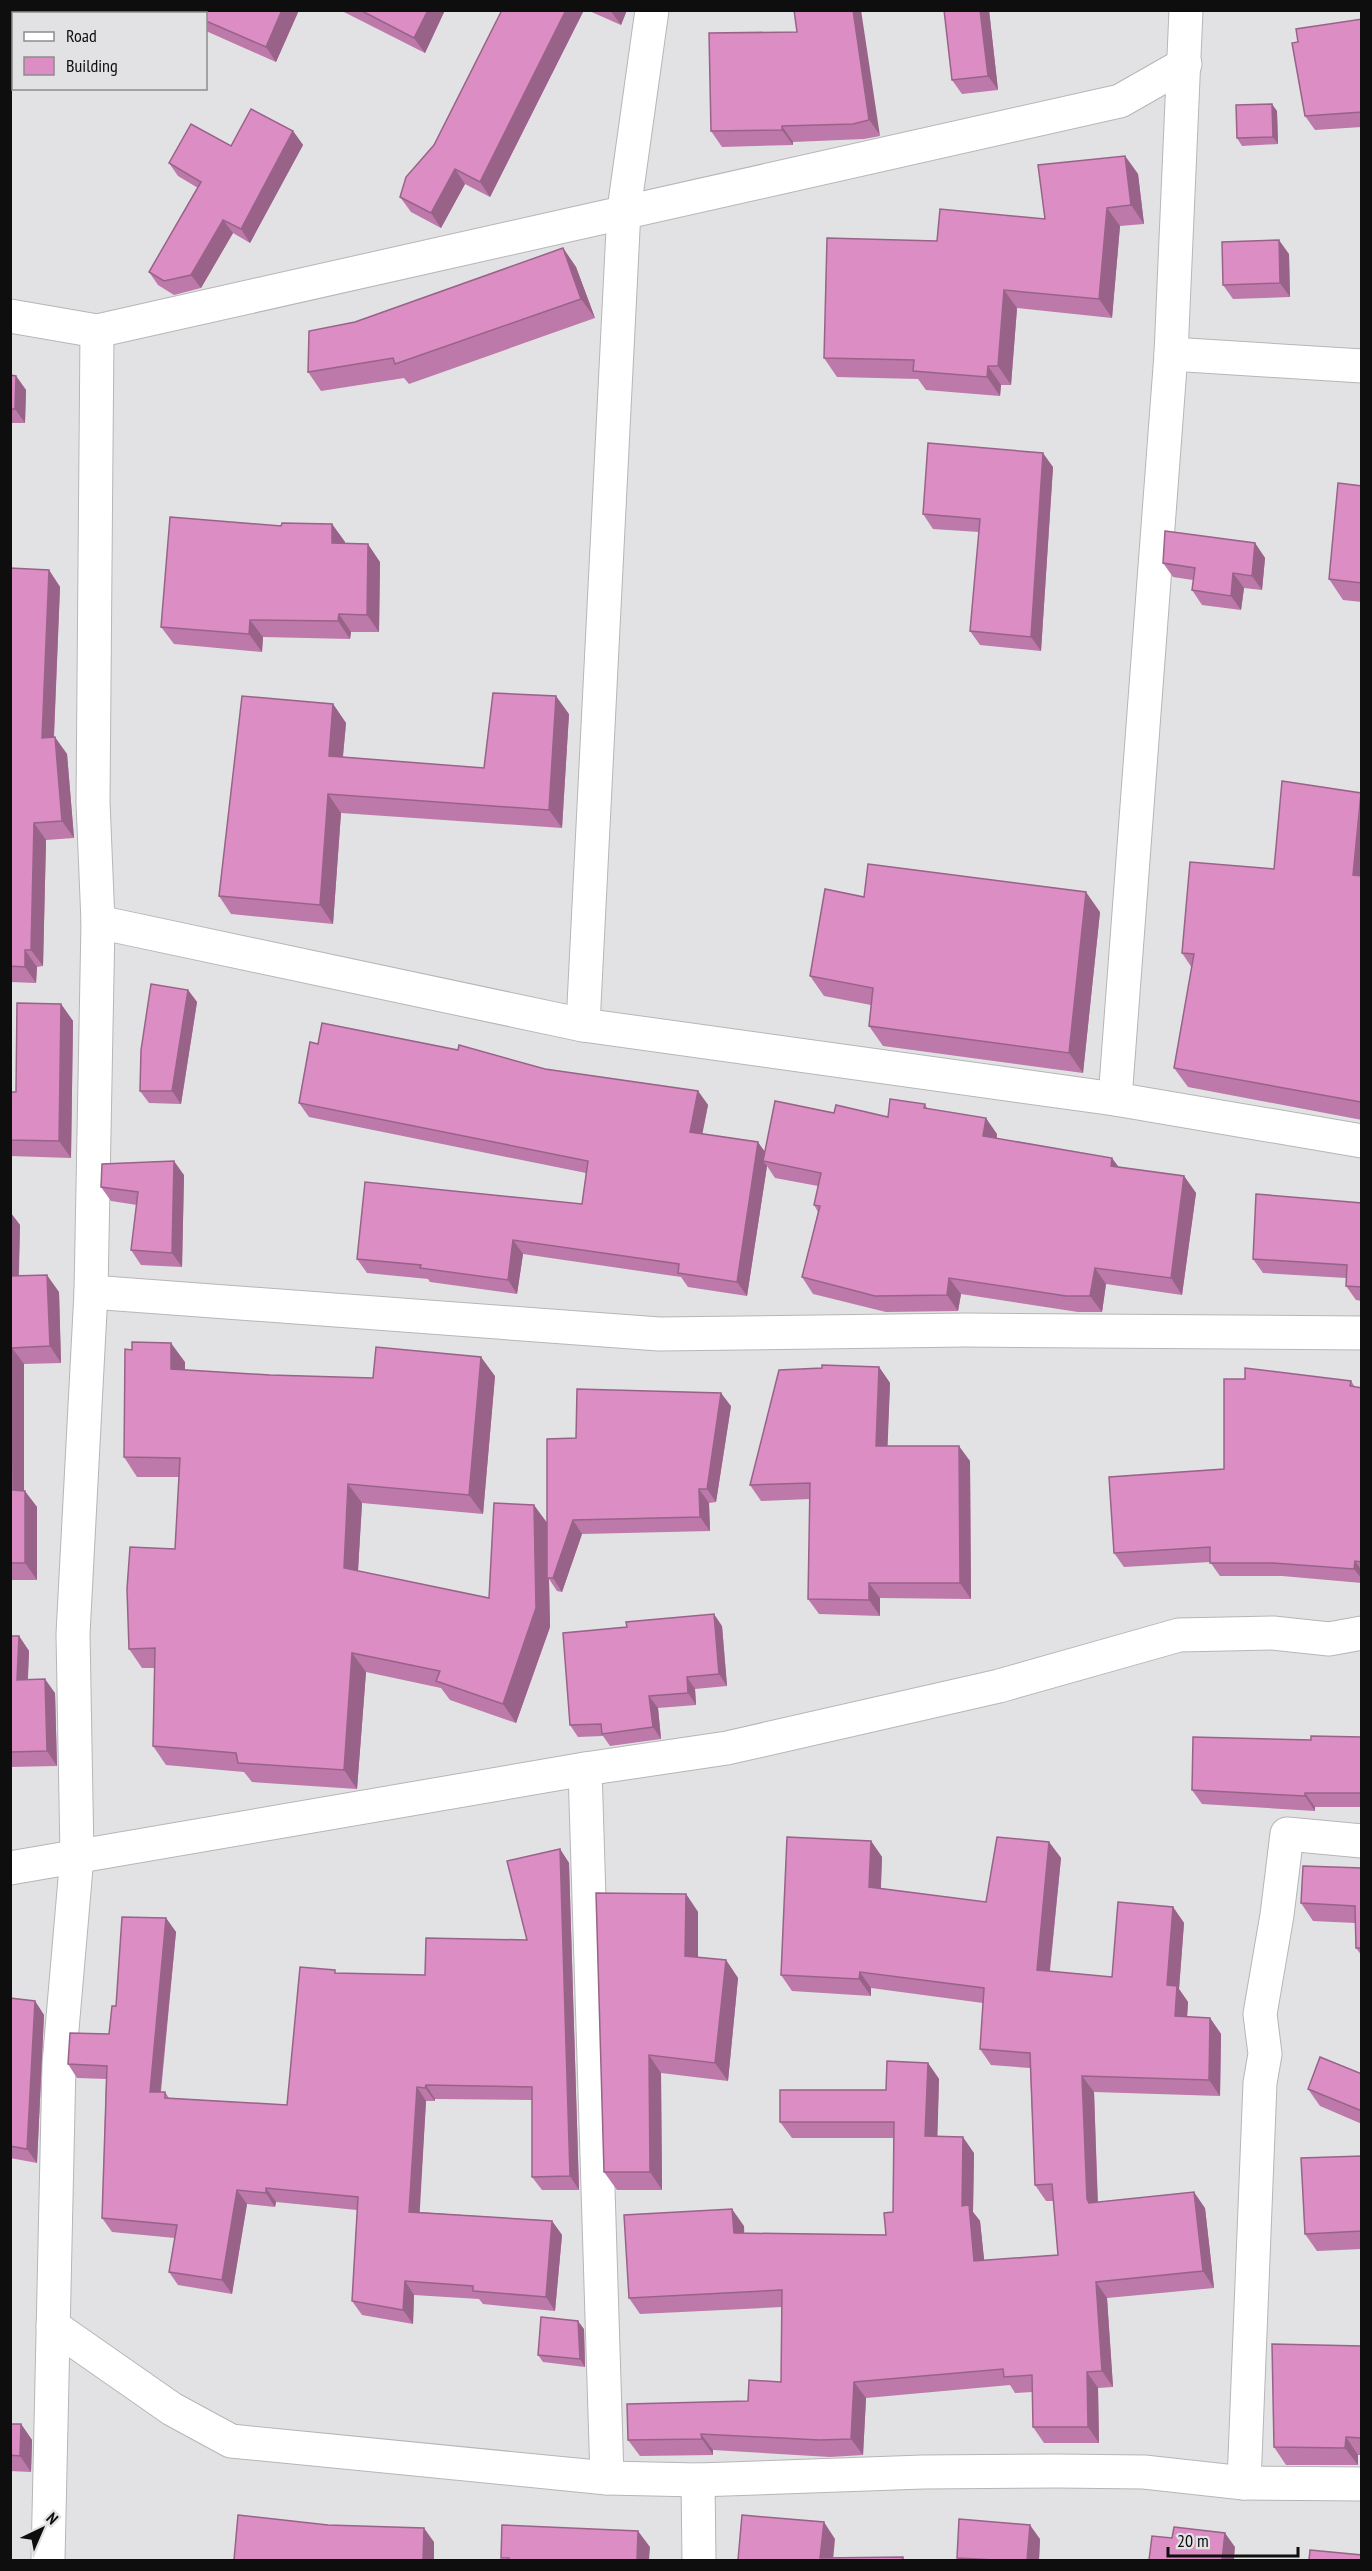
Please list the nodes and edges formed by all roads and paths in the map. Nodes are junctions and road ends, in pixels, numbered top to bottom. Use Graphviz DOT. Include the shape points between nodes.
graph roads {
  1 [pos="652,10"];
  2 [pos="1186,10"];
  3 [pos="1185,64"];
  4 [pos="624,210"];
  5 [pos="10,316"];
  6 [pos="97,331"];
  7 [pos="1171,354"];
  8 [pos="1362,366"];
  9 [pos="98,922"];
  10 [pos="583,1024"];
  11 [pos="1115,1099"];
  12 [pos="1362,1140"];
  13 [pos="91,1292"];
  14 [pos="1362,1333"];
  15 [pos="1362,1633"];
  16 [pos="585,1769"];
  17 [pos="1362,1840"];
  18 [pos="77,1856"];
  19 [pos="10,1868"];
  20 [pos="53,2326"];
  21 [pos="607,2478"];
  22 [pos="698,2481"];
  23 [pos="1244,2483"];
  24 [pos="1362,2484"];
  25 [pos="48,2560"];
  26 [pos="699,2560"];
  1 -- 4 [label="street"];
  2 -- 3 [label="street"];
  3 -- 4 [label="street" via="1120,101"];
  3 -- 7 [label="street"];
  4 -- 6 [label="street"];
  4 -- 10 [label="street"];
  5 -- 6 [label="street"];
  6 -- 9 [label="street" via="93,802"];
  7 -- 8 [label="street"];
  7 -- 11 [label="street"];
  9 -- 10 [label="street"];
  9 -- 13 [label="street"];
  10 -- 11 [label="street"];
  11 -- 12 [label="street"];
  13 -- 14 [label="street" via="659,1334 966,1330"];
  13 -- 18 [label="street" via="73,1634"];
  15 -- 16 [label="street" via="1329,1639 1273,1633 1179,1635 999,1686 727,1748"];
  16 -- 18 [label="street"];
  16 -- 21 [label="street"];
  17 -- 23 [label="street" via="1287,1834 1260,2014 1266,2054 1260,2083"];
  18 -- 19 [label="street"];
  18 -- 20 [label="street" via="59,2064"];
  20 -- 21 [label="street" via="172,2409 231,2441"];
  20 -- 25 [label="street"];
  21 -- 22 [label="street"];
  22 -- 23 [label="street" via="1057,2471 1144,2472"];
  22 -- 26 [label="street"];
  23 -- 24 [label="street"];
}
